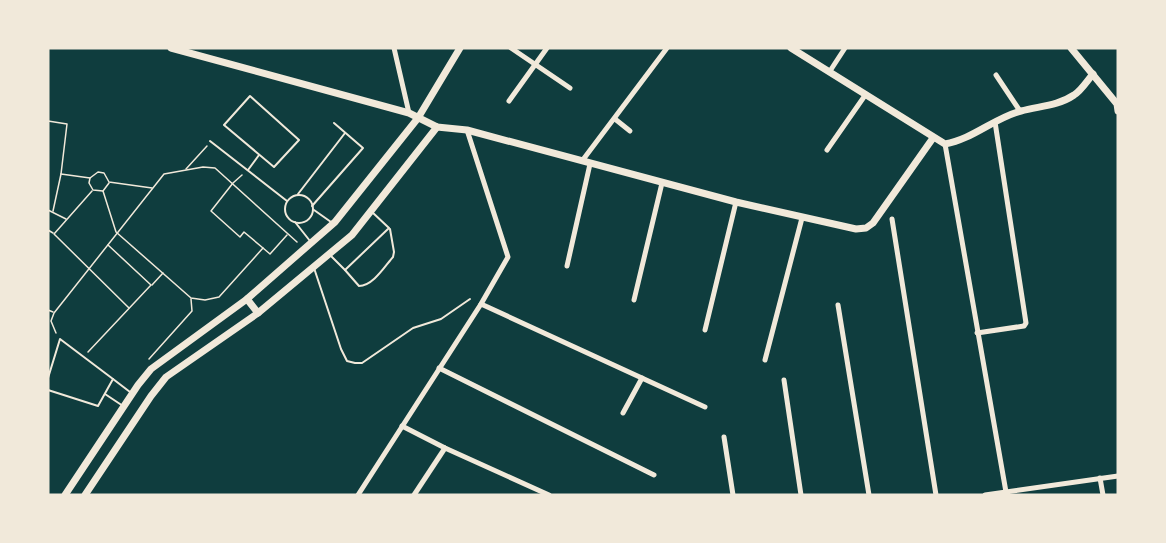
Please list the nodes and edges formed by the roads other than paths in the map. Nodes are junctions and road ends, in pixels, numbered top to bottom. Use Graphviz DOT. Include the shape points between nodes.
graph roads {
  1 [pos="171,48"];
  2 [pos="394,48"];
  3 [pos="460,48"];
  4 [pos="511,48"];
  5 [pos="547,48"];
  6 [pos="667,48"];
  7 [pos="845,48"];
  8 [pos="1071,48"];
  9 [pos="794,49"];
  10 [pos="535,64"];
  11 [pos="830,71"];
  12 [pos="1093,74"];
  13 [pos="996,75"];
  14 [pos="570,88"];
  15 [pos="866,94"];
  16 [pos="508,101"];
  17 [pos="1020,111"];
  18 [pos="1118,111"];
  19 [pos="409,113"];
  20 [pos="418,118"];
  21 [pos="615,119"];
  22 [pos="995,122"];
  23 [pos="334,123"];
  24 [pos="437,127"];
  25 [pos="467,130"];
  26 [pos="630,131"];
  27 [pos="345,133"];
  28 [pos="933,138"];
  29 [pos="210,141"];
  30 [pos="945,144"];
  31 [pos="827,150"];
  32 [pos="259,155"];
  33 [pos="582,161"];
  34 [pos="590,164"];
  35 [pos="248,170"];
  36 [pos="662,183"];
  37 [pos="297,194"];
  38 [pos="287,201"];
  39 [pos="736,202"];
  40 [pos="312,206"];
  41 [pos="314,210"];
  42 [pos="372,212"];
  43 [pos="801,218"];
  44 [pos="892,219"];
  45 [pos="295,222"];
  46 [pos="333,224"];
  47 [pos="389,228"];
  48 [pos="311,243"];
  49 [pos="329,254"];
  50 [pos="567,266"];
  51 [pos="314,267"];
  52 [pos="345,270"];
  53 [pos="247,299"];
  54 [pos="470,299"];
  55 [pos="634,300"];
  56 [pos="481,304"];
  57 [pos="838,305"];
  58 [pos="258,313"];
  59 [pos="705,330"];
  60 [pos="977,333"];
  61 [pos="765,360"];
  62 [pos="440,368"];
  63 [pos="48,378"];
  64 [pos="642,378"];
  65 [pos="113,380"];
  66 [pos="784,380"];
  67 [pos="48,390"];
  68 [pos="105,394"];
  69 [pos="132,394"];
  70 [pos="124,406"];
  71 [pos="705,407"];
  72 [pos="623,413"];
  73 [pos="402,426"];
  74 [pos="724,437"];
  75 [pos="446,448"];
  76 [pos="654,474"];
  77 [pos="1118,476"];
  78 [pos="1100,478"];
  79 [pos="1035,488"];
  80 [pos="1006,492"];
  81 [pos="65,495"];
  82 [pos="85,495"];
  83 [pos="358,495"];
  84 [pos="414,495"];
  85 [pos="549,495"];
  86 [pos="733,495"];
  87 [pos="801,495"];
  88 [pos="869,495"];
  89 [pos="936,495"];
  90 [pos="985,495"];
  91 [pos="1036,495"];
  92 [pos="1103,495"];
  1 -- 19 [label="street"];
  2 -- 19 [label="street"];
  3 -- 20 [label="street"];
  4 -- 10 [label="street"];
  5 -- 10 [label="street"];
  6 -- 21 [label="street"];
  7 -- 11 [label="street"];
  8 -- 12 [label="street"];
  9 -- 11 [label="street"];
  10 -- 14 [label="street"];
  10 -- 16 [label="street"];
  11 -- 15 [label="street"];
  12 -- 17 [label="street" via="1076,95 1052,105"];
  12 -- 18 [label="street" via="1117,104"];
  13 -- 17 [label="street"];
  15 -- 28 [label="street"];
  15 -- 31 [label="street"];
  17 -- 22 [label="street"];
  19 -- 20 [label="street"];
  20 -- 24 [label="street"];
  20 -- 46 [label="street"];
  21 -- 26 [label="street"];
  21 -- 33 [label="street"];
  22 -- 30 [label="street" via="960,141"];
  22 -- 60 [label="street" via="1026,322 1024,326"];
  23 -- 27 [label="lane"];
  24 -- 25 [label="street"];
  24 -- 42 [label="street"];
  25 -- 33 [label="street"];
  25 -- 56 [label="street" via="508,257"];
  27 -- 37 [label="lane"];
  27 -- 40 [label="lane" via="363,148"];
  28 -- 30 [label="street"];
  28 -- 43 [label="street" via="866,228"];
  29 -- 35 [label="lane"];
  30 -- 60 [label="street"];
  32 -- 32 [label="lane" via="274,167 299,140 250,96 224,125"];
  32 -- 35 [label="lane"];
  33 -- 34 [label="street"];
  34 -- 36 [label="street"];
  34 -- 50 [label="street"];
  35 -- 38 [label="lane"];
  36 -- 39 [label="street"];
  36 -- 55 [label="street"];
  37 -- 38 [label="lane"];
  37 -- 40 [label="lane" via="309,198"];
  38 -- 45 [label="lane" via="286,214"];
  39 -- 43 [label="street"];
  39 -- 59 [label="street"];
  40 -- 41 [label="lane"];
  41 -- 45 [label="lane" via="307,221"];
  41 -- 46 [label="lane"];
  42 -- 47 [label="lane"];
  42 -- 49 [label="street"];
  43 -- 61 [label="street"];
  44 -- 89 [label="street"];
  45 -- 48 [label="lane"];
  46 -- 48 [label="street"];
  47 -- 52 [label="lane"];
  47 -- 52 [label="lane" via="393,257 370,282 359,286"];
  48 -- 53 [label="street"];
  49 -- 51 [label="street"];
  49 -- 52 [label="lane"];
  51 -- 54 [label="lane" via="341,349 347,361 355,363 363,363 413,328 441,319"];
  51 -- 58 [label="street"];
  53 -- 58 [label="street"];
  53 -- 69 [label="street" via="152,369"];
  56 -- 62 [label="street"];
  56 -- 64 [label="street"];
  57 -- 88 [label="street"];
  58 -- 82 [label="street" via="166,377"];
  60 -- 80 [label="street"];
  62 -- 73 [label="street"];
  62 -- 76 [label="street"];
  63 -- 65 [label="lane" via="60,339"];
  64 -- 71 [label="street"];
  64 -- 72 [label="street"];
  65 -- 68 [label="lane"];
  65 -- 69 [label="lane"];
  66 -- 87 [label="street"];
  67 -- 68 [label="lane" via="98,406"];
  68 -- 70 [label="lane"];
  69 -- 70 [label="street"];
  70 -- 81 [label="street"];
  73 -- 75 [label="street"];
  73 -- 83 [label="street"];
  74 -- 86 [label="street"];
  75 -- 84 [label="street"];
  75 -- 85 [label="street"];
  77 -- 78 [label="street"];
  78 -- 79 [label="street"];
  78 -- 92 [label="street"];
  79 -- 80 [label="street"];
  79 -- 91 [label="street"];
  80 -- 90 [label="street"];
}
